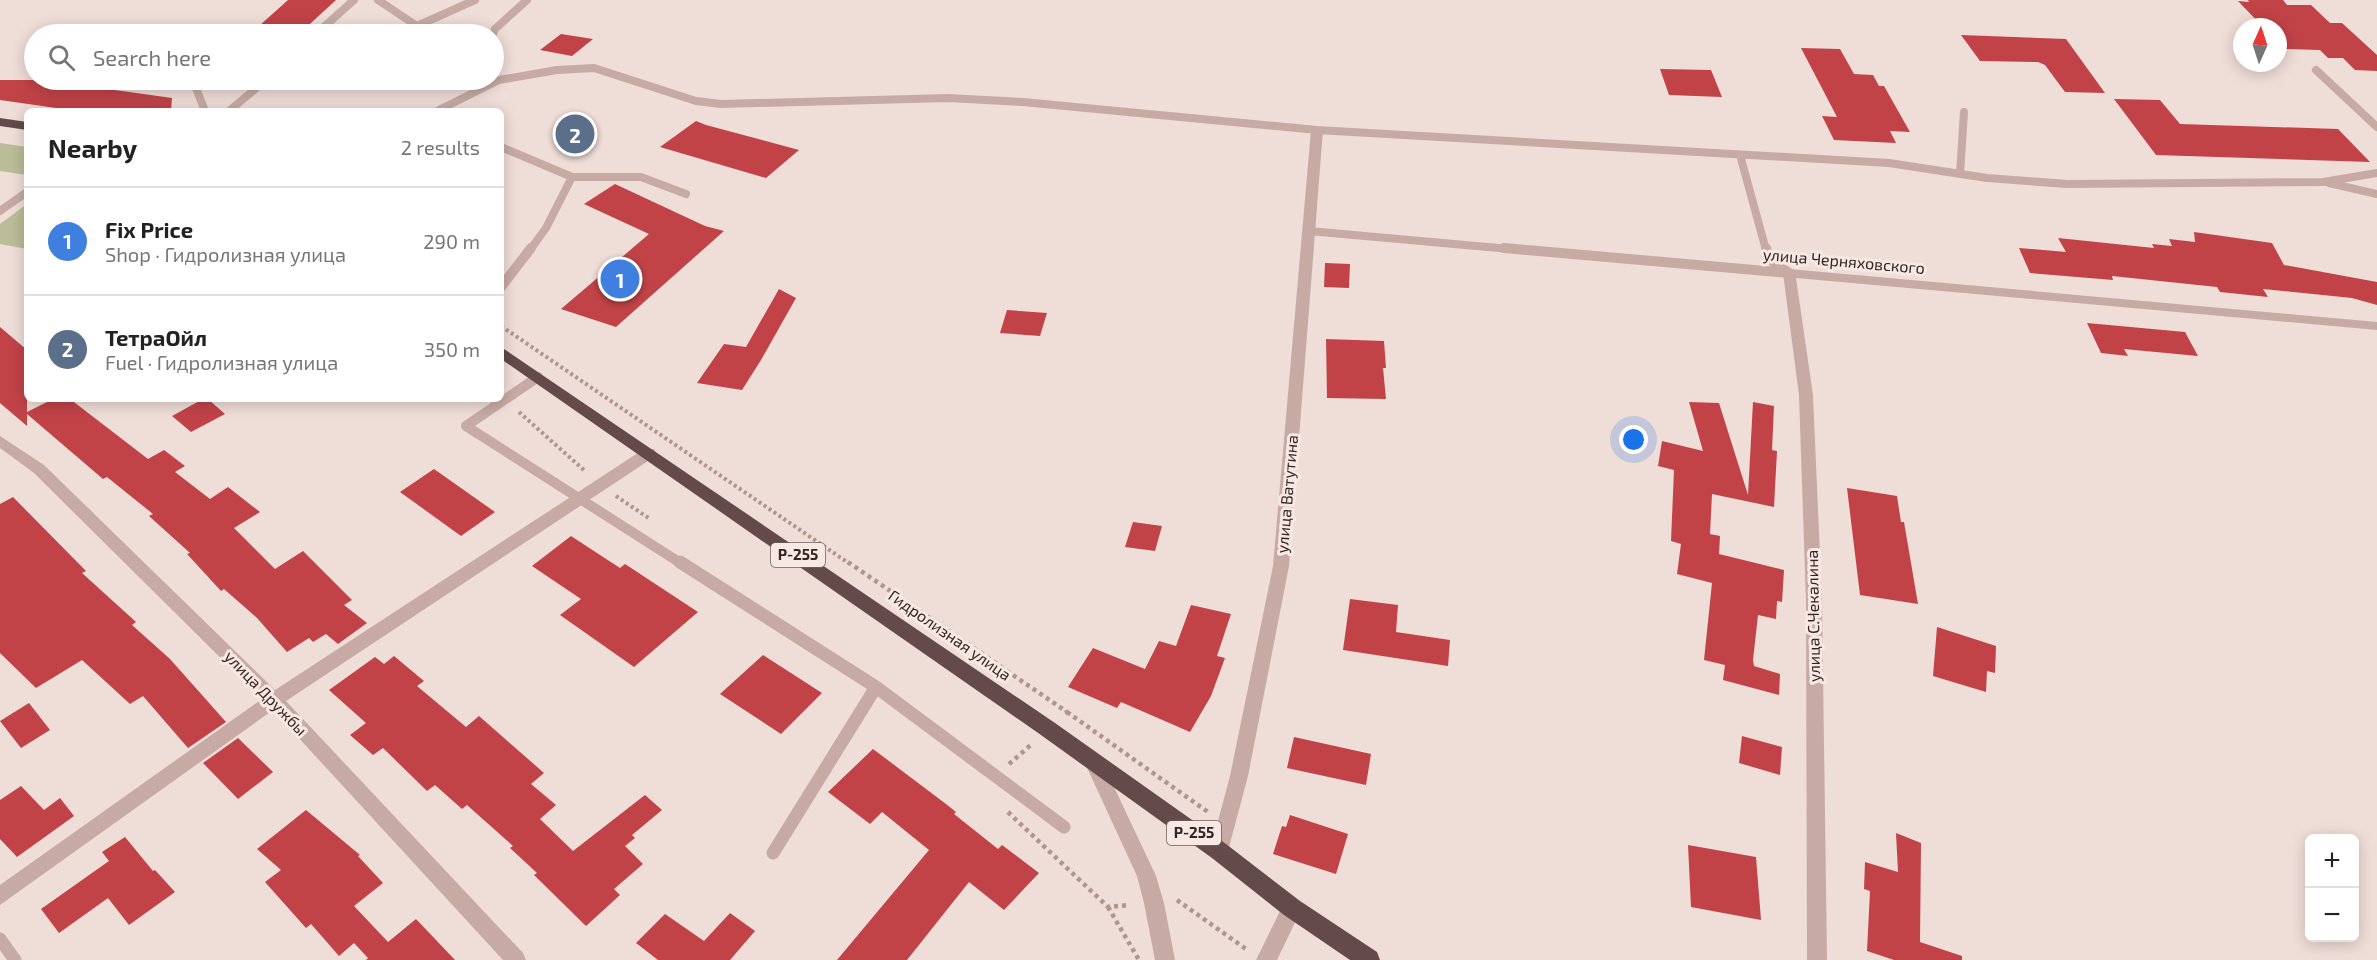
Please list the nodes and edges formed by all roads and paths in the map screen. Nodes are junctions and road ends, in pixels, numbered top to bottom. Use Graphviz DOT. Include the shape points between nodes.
graph roads {
  1 [pos="354,0"];
  2 [pos="378,0"];
  3 [pos="475,0"];
  4 [pos="527,0"];
  5 [pos="327,24"];
  6 [pos="414,24"];
  7 [pos="421,24"];
  8 [pos="500,24"];
  9 [pos="2316,70"];
  10 [pos="504,78"];
  11 [pos="197,90"];
  12 [pos="254,90"];
  13 [pos="471,90"];
  14 [pos="204,108"];
  15 [pos="233,108"];
  16 [pos="443,108"];
  17 [pos="1964,112"];
  18 [pos="0,122"];
  19 [pos="24,126"];
  20 [pos="2377,128"];
  21 [pos="1317,130"];
  22 [pos="504,148"];
  23 [pos="1740,155"];
  24 [pos="2377,173"];
  25 [pos="1960,174"];
  26 [pos="572,177"];
  27 [pos="2323,182"];
  28 [pos="24,194"];
  29 [pos="686,194"];
  30 [pos="2377,194"];
  31 [pos="0,211"];
  32 [pos="1309,231"];
  33 [pos="1789,273"];
  34 [pos="504,282"];
  35 [pos="2377,326"];
  36 [pos="504,354"];
  37 [pos="538,377"];
  38 [pos="506,399"];
  39 [pos="502,402"];
  40 [pos="0,441"];
  41 [pos="649,453"];
  42 [pos="599,485"];
  43 [pos="578,498"];
  44 [pos="876,687"];
  45 [pos="274,700"];
  46 [pos="1067,712"];
  47 [pos="1093,762"];
  48 [pos="1227,824"];
  49 [pos="1064,827"];
  50 [pos="1219,851"];
  51 [pos="773,853"];
  52 [pos="0,896"];
  53 [pos="1108,907"];
  54 [pos="1292,908"];
  55 [pos="0,939"];
  56 [pos="15,960"];
  57 [pos="516,960"];
  58 [pos="1139,960"];
  59 [pos="1165,960"];
  60 [pos="1266,960"];
  61 [pos="1369,960"];
  62 [pos="1817,960"];
  1 -- 5 [label="lane"];
  2 -- 6 [label="lane"];
  3 -- 7 [label="lane"];
  4 -- 8 [label="lane"];
  9 -- 20 [label="lane"];
  10 -- 21 [label="lane" via="594,68 696,101 721,104 948,98"];
  11 -- 14 [label="lane"];
  12 -- 15 [label="lane"];
  13 -- 16 [label="lane"];
  17 -- 25 [label="lane"];
  18 -- 19 [label="highway"];
  21 -- 23 [label="lane"];
  21 -- 32 [label="street, улица Ватутина"];
  22 -- 26 [label="lane"];
  23 -- 25 [label="lane" via="1889,163"];
  23 -- 33 [label="lane" via="1769,259"];
  24 -- 27 [label="lane"];
  25 -- 27 [label="lane" via="2067,184"];
  26 -- 29 [label="lane" via="641,177"];
  26 -- 34 [label="lane" via="546,228"];
  27 -- 30 [label="lane"];
  28 -- 31 [label="lane"];
  32 -- 33 [label="lane, улица Черняховского"];
  32 -- 48 [label="street, улица Ватутина" via="1281,566"];
  33 -- 35 [label="street, улица Черняховского"];
  33 -- 62 [label="street, улица С.Чекалина" via="1806,395 1814,601"];
  36 -- 37 [label="highway, Гидролизная улица / Р-255"];
  37 -- 38 [label="lane"];
  37 -- 41 [label="highway, Гидролизная улица / Р-255"];
  38 -- 42 [label="path"];
  39 -- 43 [label="lane" via="466,426"];
  40 -- 45 [label="street, улица Дружбы" via="39,469"];
  41 -- 42 [label="street"];
  41 -- 47 [label="highway, Гидролизная улица / Р-255"];
  42 -- 43 [label="street"];
  43 -- 44 [label="lane"];
  43 -- 45 [label="street"];
  44 -- 49 [label="lane"];
  44 -- 51 [label="lane"];
  45 -- 52 [label="street"];
  45 -- 57 [label="street, улица Дружбы"];
  46 -- 48 [label="path"];
  47 -- 50 [label="highway, Гидролизная улица / Р-255"];
  47 -- 59 [label="street" via="1146,876"];
  48 -- 50 [label="street, улица Ватутина"];
  50 -- 54 [label="highway, Гидролизная улица / Р-255"];
  53 -- 58 [label="path"];
  54 -- 60 [label="street"];
  54 -- 61 [label="highway, Гидролизная улица / Р-255"];
  55 -- 56 [label="lane"];
}
